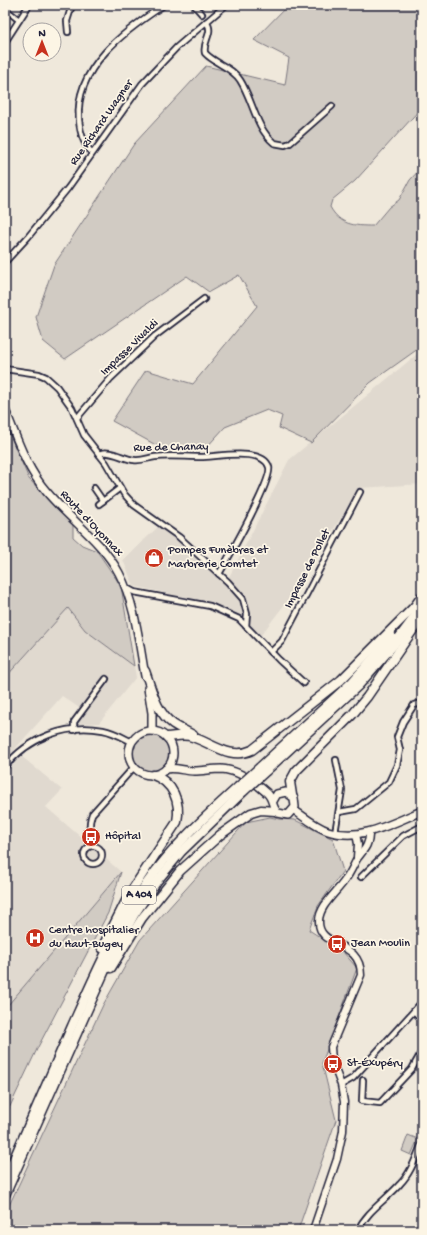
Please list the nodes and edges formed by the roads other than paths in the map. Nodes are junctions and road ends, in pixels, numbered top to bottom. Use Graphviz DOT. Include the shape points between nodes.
graph roads {
  1 [pos="29,5"];
  2 [pos="72,5"];
  3 [pos="164,5"];
  4 [pos="194,5"];
  5 [pos="226,5"];
  6 [pos="5,9"];
  7 [pos="202,14"];
  8 [pos="19,20"];
  9 [pos="206,22"];
  10 [pos="68,32"];
  11 [pos="5,42"];
  12 [pos="332,106"];
  13 [pos="92,153"];
  14 [pos="5,262"];
  15 [pos="204,299"];
  16 [pos="5,369"];
  17 [pos="5,410"];
  18 [pos="77,418"];
  19 [pos="99,454"];
  20 [pos="94,488"];
  21 [pos="120,488"];
  22 [pos="360,492"];
  23 [pos="104,500"];
  24 [pos="99,504"];
  25 [pos="219,574"];
  26 [pos="125,587"];
  27 [pos="135,592"];
  28 [pos="422,596"];
  29 [pos="131,603"];
  30 [pos="419,606"];
  31 [pos="422,617"];
  32 [pos="246,626"];
  33 [pos="271,652"];
  34 [pos="145,671"];
  35 [pos="106,679"];
  36 [pos="304,683"];
  37 [pos="422,703"];
  38 [pos="74,730"];
  39 [pos="152,731"];
  40 [pos="167,737"];
  41 [pos="132,742"];
  42 [pos="207,743"];
  43 [pos="173,757"];
  44 [pos="336,760"];
  45 [pos="5,767"];
  46 [pos="134,767"];
  47 [pos="166,769"];
  48 [pos="153,775"];
  49 [pos="241,789"];
  50 [pos="280,793"];
  51 [pos="292,795"];
  52 [pos="273,801"];
  53 [pos="294,810"];
  54 [pos="275,811"];
  55 [pos="422,811"];
  56 [pos="339,812"];
  57 [pos="422,826"];
  58 [pos="368,832"];
  59 [pos="335,833"];
  60 [pos="356,834"];
  61 [pos="93,846"];
  62 [pos="356,860"];
  63 [pos="362,877"];
  64 [pos="422,1002"];
  65 [pos="87,1010"];
  66 [pos="414,1011"];
  67 [pos="422,1020"];
  68 [pos="73,1026"];
  69 [pos="422,1051"];
  70 [pos="363,1080"];
  71 [pos="341,1085"];
  72 [pos="422,1143"];
  73 [pos="5,1179"];
  74 [pos="5,1195"];
  75 [pos="313,1230"];
  76 [pos="358,1230"];
  1 -- 8 [label="street"];
  2 -- 10 [label="street" via="67,21"];
  3 -- 13 [label="street" via="111,44 100,57 86,83 78,108 81,134"];
  4 -- 7 [label="street"];
  5 -- 9 [label="street, Rue Richard Wagner"];
  6 -- 8 [label="street"];
  8 -- 11 [label="street"];
  9 -- 12 [label="street" via="210,26 210,32 205,53 240,80 259,123 274,143 290,143"];
  9 -- 13 [label="street, Rue Richard Wagner" via="168,56 142,84"];
  13 -- 14 [label="street, Rue Richard Wagner" via="42,220"];
  15 -- 18 [label="street, Impasse Vivaldi" via="155,336 111,378"];
  16 -- 18 [label="street" via="46,377 57,386"];
  17 -- 26 [label="main road, Route d'Oyonnax" via="38,481 109,558"];
  18 -- 19 [label="street" via="84,435"];
  19 -- 21 [label="street"];
  19 -- 25 [label="street, Rue de Chanay" via="106,452 140,461 156,457 244,455 257,456 267,462 270,470 266,483"];
  20 -- 23 [label="street"];
  21 -- 23 [label="street"];
  21 -- 25 [label="street" via="134,505 171,530"];
  22 -- 33 [label="street, Impasse de Pollet" via="284,638"];
  23 -- 24 [label="street"];
  25 -- 32 [label="street" via="244,599"];
  26 -- 27 [label="street"];
  26 -- 29 [label="main road, Route d'Oyonnax"];
  27 -- 29 [label="street"];
  27 -- 32 [label="street" via="210,606 239,619"];
  28 -- 30 [label="highway, A 404"];
  29 -- 34 [label="main road, Route d'Oyonnax"];
  30 -- 42 [label="highway" via="341,680 261,744 248,752 237,754"];
  30 -- 49 [label="highway, A 404, bridge" via="361,673"];
  31 -- 51 [label="highway" via="367,697 296,770 290,782"];
  32 -- 33 [label="street"];
  33 -- 36 [label="street"];
  34 -- 39 [label="main road, Route d'Oyonnax" via="152,713"];
  34 -- 42 [label="highway" via="164,716"];
  35 -- 38 [label="street" via="74,722"];
  37 -- 56 [label="street" via="414,705 403,722 397,737 400,750 397,765 389,782 356,809"];
  38 -- 41 [label="street" via="103,730"];
  38 -- 45 [label="street" via="39,738 15,754"];
  39 -- 40 [label="main road"];
  39 -- 41 [label="main road" via="140,734"];
  40 -- 42 [label="highway" via="188,735"];
  40 -- 43 [label="main road" via="171,743"];
  41 -- 46 [label="main road" via="129,755"];
  43 -- 47 [label="main road"];
  43 -- 50 [label="main road" via="179,763 190,766 225,765 238,768"];
  44 -- 56 [label="street" via="342,790"];
  46 -- 48 [label="main road" via="144,775"];
  46 -- 61 [label="street" via="92,814 89,828"];
  47 -- 48 [label="main road"];
  47 -- 52 [label="main road" via="233,771 267,793"];
  48 -- 68 [label="highway" via="165,782 174,793 178,807 177,822 118,915 98,959"];
  49 -- 65 [label="highway, A 404" via="189,843 146,896 118,943"];
  49 -- 68 [label="highway, A 404" via="188,834 147,883 119,927"];
  50 -- 51 [label="main road"];
  50 -- 52 [label="main road"];
  51 -- 53 [label="main road" via="295,801"];
  52 -- 54 [label="main road"];
  53 -- 54 [label="main road" via="284,815"];
  53 -- 59 [label="main road"];
  54 -- 65 [label="highway" via="261,810 245,816 197,854 138,923"];
  55 -- 58 [label="main road"];
  56 -- 59 [label="street"];
  57 -- 63 [label="street" via="403,836"];
  58 -- 60 [label="main road"];
  58 -- 62 [label="street" via="369,842"];
  59 -- 60 [label="main road"];
  60 -- 62 [label="street" via="359,851"];
  62 -- 71 [label="street" via="345,880 322,910 319,919 324,935 355,954 361,968 359,980 331,1047 332,1061"];
  64 -- 66 [label="street"];
  65 -- 74 [label="highway, A 404"];
  66 -- 67 [label="street"];
  66 -- 71 [label="street" via="353,1078"];
  68 -- 73 [label="highway, A 404"];
  69 -- 70 [label="street" via="405,1078 380,1103 362,1101"];
  71 -- 75 [label="street" via="345,1109 338,1159"];
  72 -- 76 [label="street" via="404,1180 364,1219"];
}
